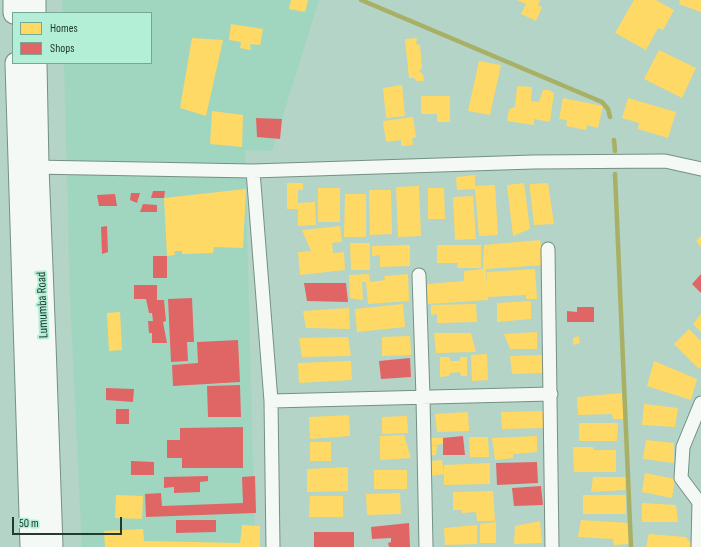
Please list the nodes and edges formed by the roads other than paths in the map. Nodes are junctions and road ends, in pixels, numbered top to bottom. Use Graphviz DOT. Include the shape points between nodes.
graph roads {
  1 [pos="14,0"];
  2 [pos="35,0"];
  3 [pos="14,12"];
  4 [pos="35,12"];
  5 [pos="16,64"];
  6 [pos="36,64"];
  7 [pos="28,167"];
  8 [pos="701,169"];
  9 [pos="254,171"];
  10 [pos="548,249"];
  11 [pos="419,275"];
  12 [pos="551,394"];
  13 [pos="423,397"];
  14 [pos="271,401"];
  15 [pos="701,403"];
  16 [pos="700,502"];
  17 [pos="31,547"];
  18 [pos="52,547"];
  19 [pos="273,547"];
  20 [pos="426,547"];
  21 [pos="552,547"];
  22 [pos="698,547"];
  1 -- 3 [label="main road"];
  2 -- 4 [label="main road"];
  5 -- 7 [label="main road, Lumumba Road"];
  6 -- 7 [label="main road, Lumumba Road"];
  7 -- 9 [label="street"];
  7 -- 17 [label="main road, Lumumba Road"];
  7 -- 18 [label="main road, Lumumba Road" via="45,352"];
  8 -- 9 [label="street" via="665,161 526,162"];
  9 -- 14 [label="street"];
  10 -- 12 [label="street"];
  11 -- 13 [label="street"];
  12 -- 13 [label="street"];
  12 -- 21 [label="street"];
  13 -- 14 [label="street"];
  13 -- 20 [label="street"];
  14 -- 19 [label="street"];
  15 -- 16 [label="street" via="683,447 681,478"];
  16 -- 22 [label="street"];
}
